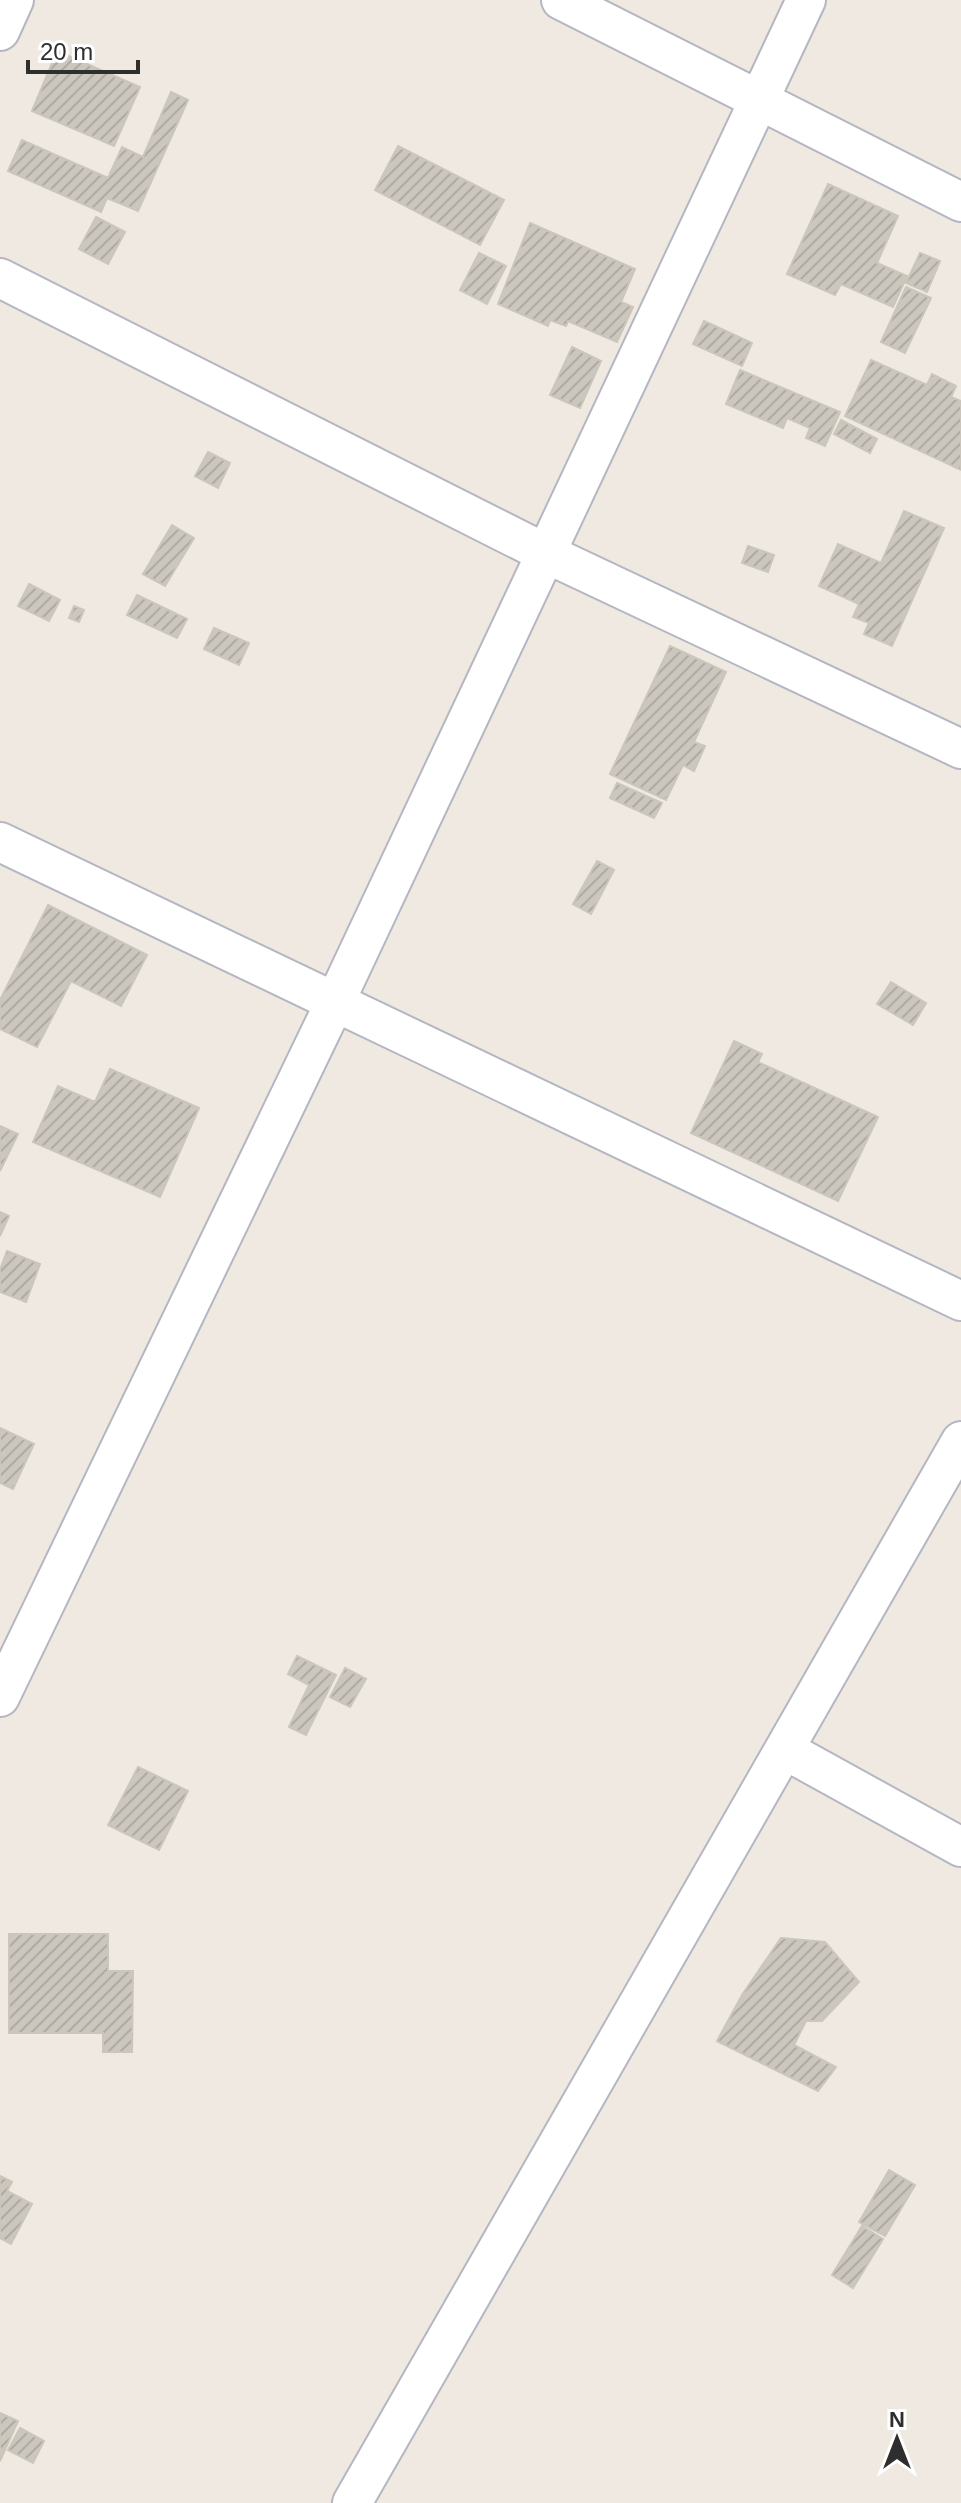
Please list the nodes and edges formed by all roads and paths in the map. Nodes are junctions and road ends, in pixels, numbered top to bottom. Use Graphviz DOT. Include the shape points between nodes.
graph roads {
  1 [pos="14,0"];
  2 [pos="561,0"];
  3 [pos="806,0"];
  4 [pos="0,31"];
  5 [pos="761,99"];
  6 [pos="961,202"];
  7 [pos="0,278"];
  8 [pos="543,552"];
  9 [pos="961,749"];
  10 [pos="0,842"];
  11 [pos="335,1002"];
  12 [pos="961,1301"];
  13 [pos="961,1441"];
  14 [pos="0,1697"];
  15 [pos="785,1750"];
  16 [pos="961,1847"];
  17 [pos="352,2503"];
  1 -- 4 [label="street"];
  2 -- 5 [label="street"];
  3 -- 5 [label="street"];
  5 -- 6 [label="street"];
  5 -- 8 [label="street"];
  7 -- 8 [label="street"];
  8 -- 9 [label="street"];
  8 -- 11 [label="street"];
  10 -- 11 [label="street"];
  11 -- 12 [label="street"];
  11 -- 14 [label="street"];
  13 -- 15 [label="street"];
  15 -- 16 [label="street"];
  15 -- 17 [label="street"];
}
